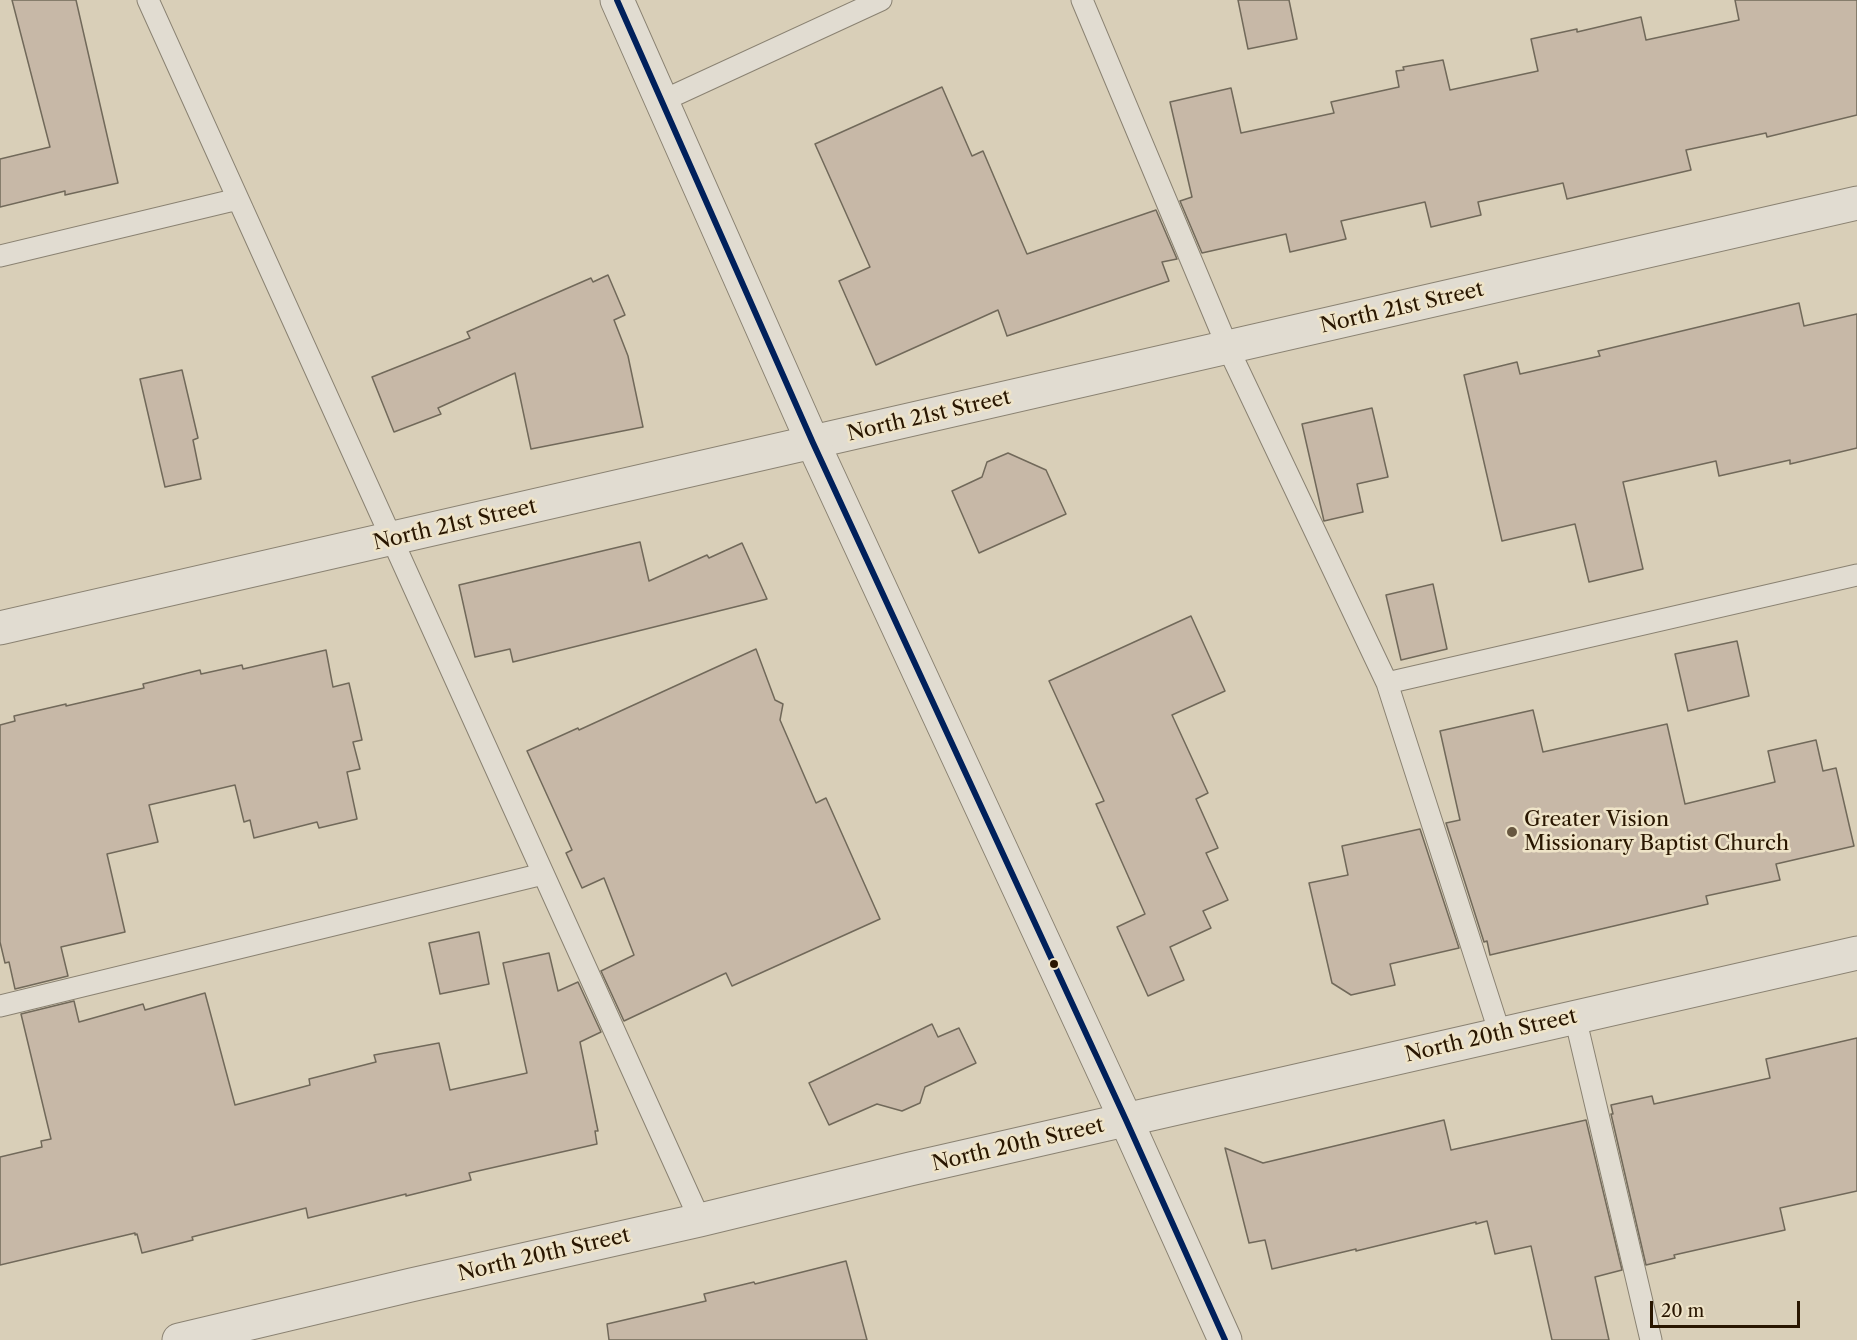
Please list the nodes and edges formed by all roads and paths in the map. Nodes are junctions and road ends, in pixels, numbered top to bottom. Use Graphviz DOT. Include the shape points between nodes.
graph roads {
  1 [pos="148,0"];
  2 [pos="617,0"];
  3 [pos="881,0"];
  4 [pos="1085,1"];
  5 [pos="662,101"];
  6 [pos="238,199"];
  7 [pos="1857,203"];
  8 [pos="0,256"];
  9 [pos="1228,348"];
  10 [pos="813,443"];
  11 [pos="392,539"];
  12 [pos="1857,575"];
  13 [pos="0,628"];
  14 [pos="1387,683"];
  15 [pos="543,873"];
  16 [pos="1857,953"];
  17 [pos="0,1006"];
  18 [pos="1575,1017"];
  19 [pos="1500,1035"];
  20 [pos="1126,1120"];
  21 [pos="700,1220"];
  22 [pos="179,1340"];
  23 [pos="1225,1340"];
  24 [pos="1651,1340"];
  1 -- 6 [label="lane"];
  2 -- 5 [label="street"];
  3 -- 5 [label="lane"];
  4 -- 9 [label="lane"];
  5 -- 10 [label="street"];
  6 -- 8 [label="lane"];
  6 -- 11 [label="lane"];
  7 -- 9 [label="street, North 21st Street"];
  9 -- 10 [label="street, North 21st Street"];
  9 -- 14 [label="lane"];
  10 -- 11 [label="street, North 21st Street"];
  10 -- 20 [label="street"];
  11 -- 13 [label="street, North 21st Street"];
  11 -- 15 [label="lane"];
  12 -- 14 [label="lane"];
  14 -- 19 [label="lane"];
  15 -- 17 [label="lane"];
  15 -- 21 [label="lane"];
  16 -- 18 [label="street, North 20th Street"];
  18 -- 19 [label="street, North 20th Street"];
  18 -- 24 [label="lane"];
  19 -- 20 [label="street, North 20th Street"];
  20 -- 21 [label="street, North 20th Street"];
  20 -- 23 [label="street"];
  21 -- 22 [label="street, North 20th Street"];
}
